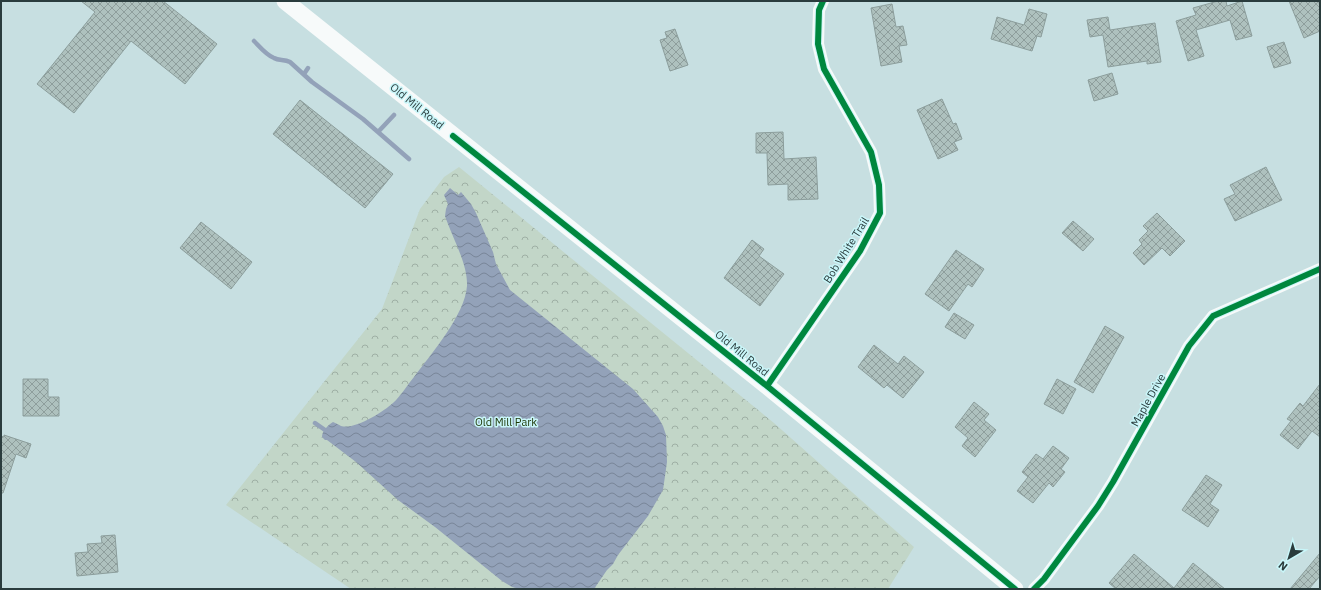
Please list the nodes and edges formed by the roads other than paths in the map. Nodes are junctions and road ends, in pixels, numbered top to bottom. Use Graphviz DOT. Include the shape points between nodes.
graph roads {
  1 [pos="285,1"];
  2 [pos="823,1"];
  3 [pos="1320,269"];
  4 [pos="767,386"];
  5 [pos="1015,589"];
  6 [pos="1034,589"];
  1 -- 4 [label="street, Old Mill Road"];
  2 -- 4 [label="street, Bob White Trail" via="819,10 818,44 824,69 871,152 879,185 880,213 860,251"];
  3 -- 6 [label="street, Maple Drive" via="1213,316 1189,346 1098,506"];
  4 -- 5 [label="street, Old Mill Road"];
}
